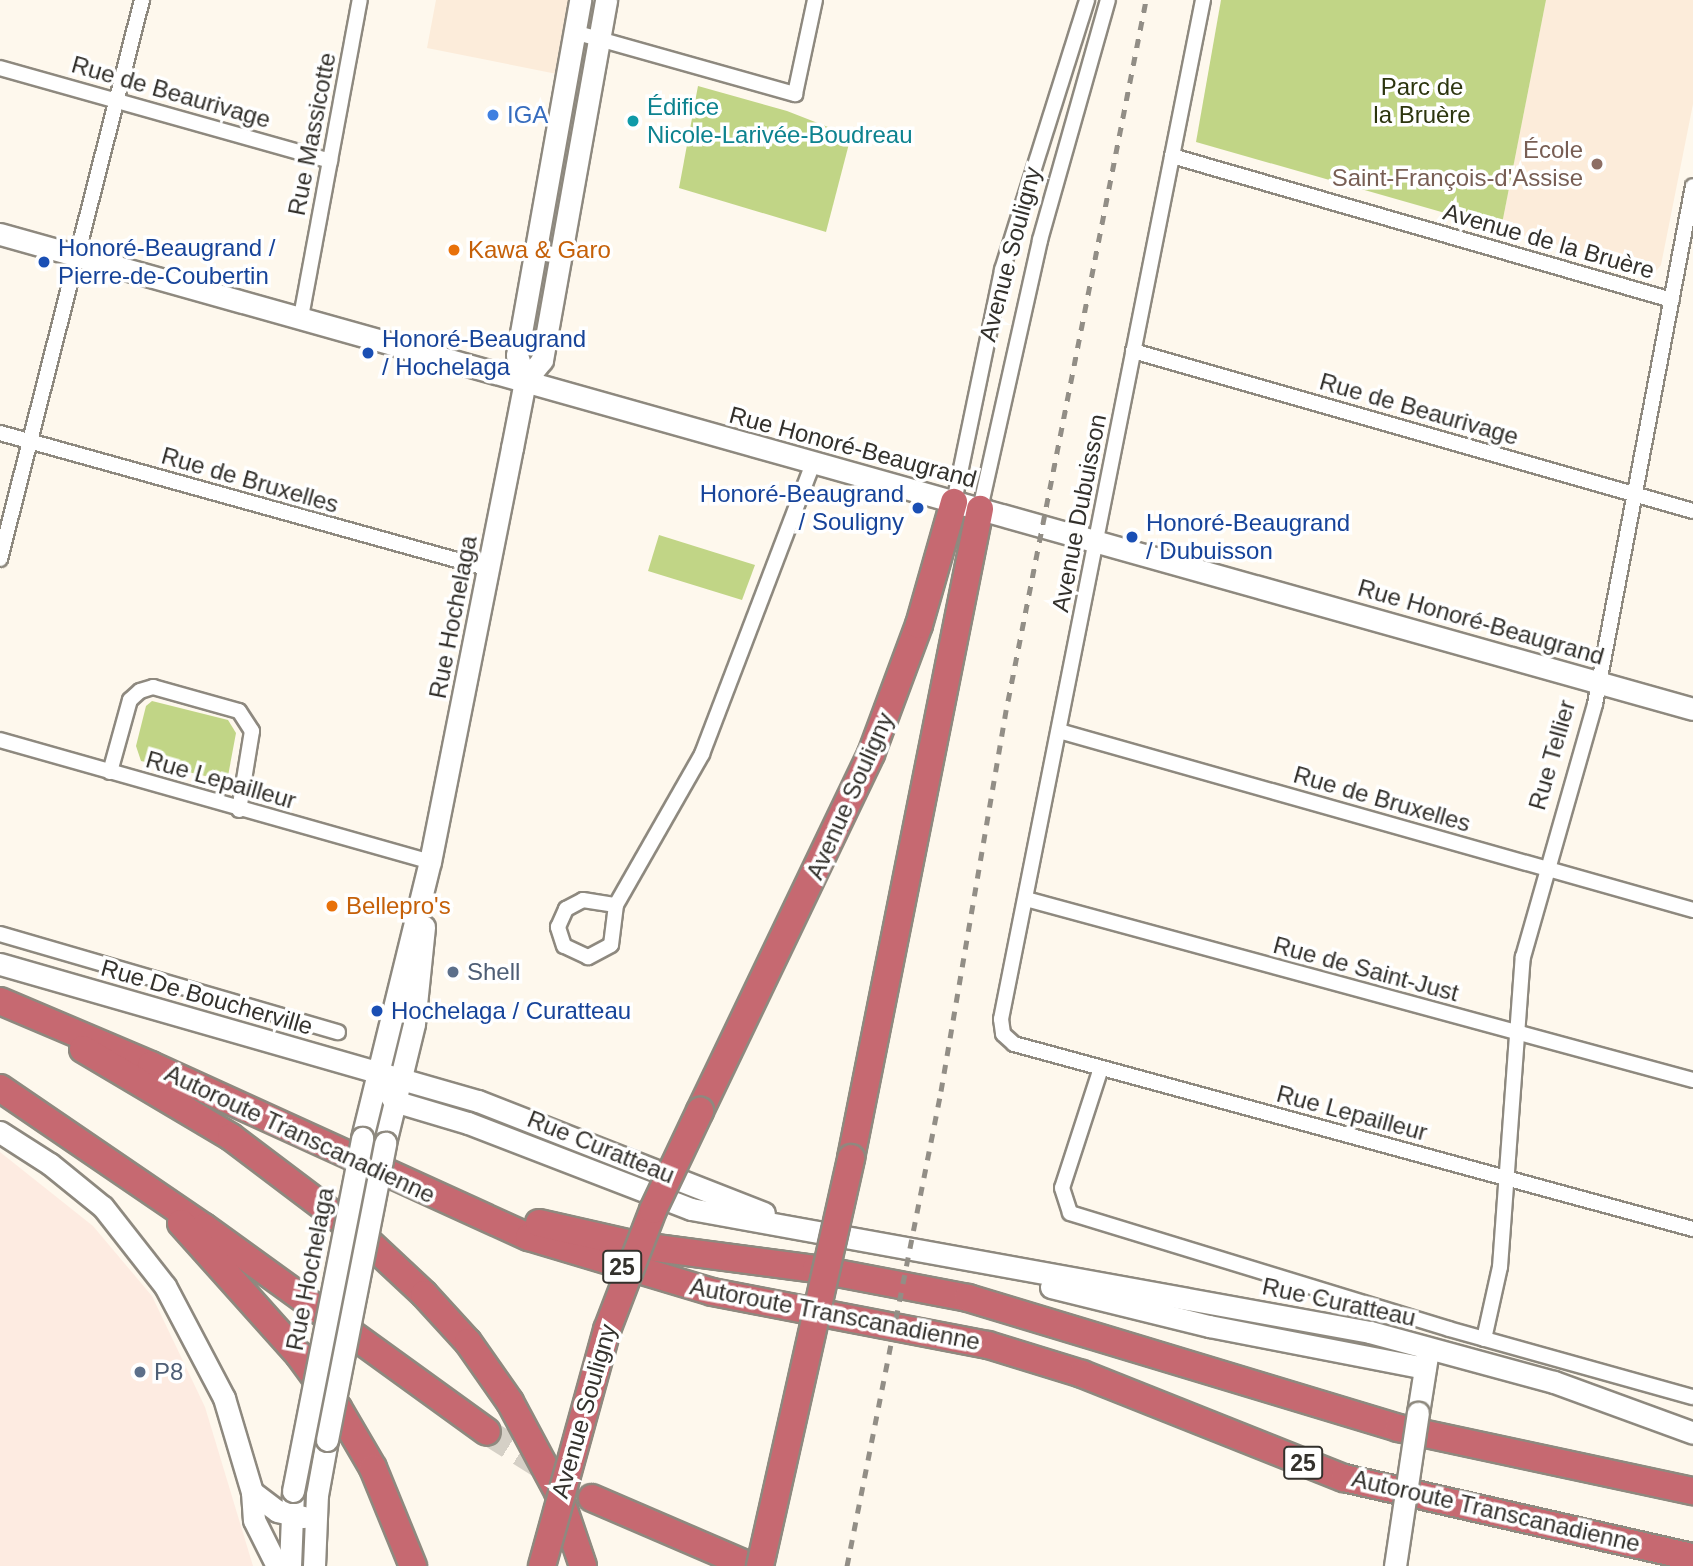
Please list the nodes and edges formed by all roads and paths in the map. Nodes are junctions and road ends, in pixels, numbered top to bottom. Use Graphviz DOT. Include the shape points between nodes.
graph roads {
  1 [pos="142,0"];
  2 [pos="580,0"];
  3 [pos="607,0"];
  4 [pos="815,0"];
  5 [pos="1087,0"];
  6 [pos="1108,0"];
  7 [pos="1203,0"];
  8 [pos="357,1"];
  9 [pos="574,32"];
  10 [pos="598,38"];
  11 [pos="0,68"];
  12 [pos="116,100"];
  13 [pos="1172,156"];
  14 [pos="330,161"];
  15 [pos="549,162"];
  16 [pos="573,167"];
  17 [pos="1693,186"];
  18 [pos="0,234"];
  19 [pos="78,256"];
  20 [pos="1672,300"];
  21 [pos="301,317"];
  22 [pos="1133,351"];
  23 [pos="525,381"];
  24 [pos="0,433"];
  25 [pos="30,442"];
  26 [pos="813,464"];
  27 [pos="1636,495"];
  28 [pos="954,502"];
  29 [pos="980,509"];
  30 [pos="1693,510"];
  31 [pos="1098,542"];
  32 [pos="0,559"];
  33 [pos="489,569"];
  34 [pos="1599,682"];
  35 [pos="1693,709"];
  36 [pos="1059,731"];
  37 [pos="0,740"];
  38 [pos="110,772"];
  39 [pos="239,810"];
  40 [pos="430,862"];
  41 [pos="1546,869"];
  42 [pos="1027,899"];
  43 [pos="616,905"];
  44 [pos="1693,910"];
  45 [pos="0,934"];
  46 [pos="0,964"];
  47 [pos="6,1003"];
  48 [pos="338,1031"];
  49 [pos="1003,1034"];
  50 [pos="1518,1034"];
  51 [pos="1101,1068"];
  52 [pos="377,1072"];
  53 [pos="400,1079"];
  54 [pos="1693,1080"];
  55 [pos="0,1088"];
  56 [pos="394,1101"];
  57 [pos="0,1132"];
  58 [pos="336,1151"];
  59 [pos="1508,1178"];
  60 [pos="155,1193"];
  61 [pos="1693,1229"];
  62 [pos="825,1234"];
  63 [pos="1484,1339"];
  64 [pos="1427,1358"];
  65 [pos="1693,1397"];
  66 [pos="487,1432"];
  67 [pos="1693,1433"];
  68 [pos="1693,1491"];
  69 [pos="252,1492"];
  70 [pos="592,1497"];
  71 [pos="292,1515"];
  72 [pos="315,1519"];
  73 [pos="1693,1557"];
  74 [pos="277,1566"];
  75 [pos="290,1566"];
  76 [pos="314,1566"];
  77 [pos="412,1566"];
  78 [pos="542,1566"];
  79 [pos="583,1566"];
  80 [pos="750,1566"];
  81 [pos="760,1566"];
  82 [pos="1395,1566"];
  1 -- 12 [label="street"];
  2 -- 9 [label="main road, Rue Hochelaga"];
  3 -- 10 [label="main road, Rue Hochelaga"];
  4 -- 10 [label="street" via="794,94"];
  5 -- 28 [label="street, Avenue Souligny" via="997,288"];
  6 -- 29 [label="street, Avenue Souligny" via="1040,240"];
  7 -- 13 [label="street, Avenue Dubuisson"];
  8 -- 14 [label="street, Rue Massicotte"];
  9 -- 10 [label="street"];
  9 -- 15 [label="main road, Rue Hochelaga"];
  10 -- 16 [label="main road, Rue Hochelaga"];
  11 -- 12 [label="street, Rue de Beaurivage"];
  12 -- 14 [label="street, Rue de Beaurivage"];
  12 -- 19 [label="street"];
  13 -- 20 [label="street, Avenue de la Bruère"];
  13 -- 22 [label="street, Avenue Dubuisson"];
  14 -- 21 [label="street, Rue Massicotte"];
  15 -- 16 [label="main road"];
  15 -- 23 [label="main road, Rue Hochelaga" via="517,355"];
  16 -- 23 [label="main road, Rue Hochelaga" via="542,360"];
  17 -- 20 [label="street, Rue Tellier"];
  18 -- 19 [label="main road, Rue Honoré-Beaugrand"];
  19 -- 21 [label="main road, Rue Honoré-Beaugrand"];
  19 -- 25 [label="street"];
  20 -- 27 [label="street, Rue Tellier"];
  21 -- 23 [label="main road, Rue Honoré-Beaugrand"];
  22 -- 27 [label="street, Rue de Beaurivage"];
  22 -- 31 [label="street, Avenue Dubuisson"];
  23 -- 26 [label="main road, Rue Honoré-Beaugrand"];
  23 -- 33 [label="main road, Rue Hochelaga"];
  24 -- 25 [label="street, Rue de Bruxelles"];
  25 -- 32 [label="street"];
  25 -- 33 [label="street, Rue de Bruxelles"];
  26 -- 28 [label="main road, Rue Honoré-Beaugrand"];
  26 -- 43 [label="street" via="702,754"];
  27 -- 30 [label="street, Rue de Beaurivage"];
  27 -- 34 [label="street, Rue Tellier"];
  28 -- 29 [label="main road, Rue Honoré-Beaugrand"];
  28 -- 78 [label="highway, Avenue Souligny, bridge" via="915,635 871,754 649,1220 607,1330"];
  29 -- 31 [label="main road, Rue Honoré-Beaugrand"];
  29 -- 81 [label="highway, Avenue Souligny, bridge" via="851,1158"];
  31 -- 34 [label="main road, Rue Honoré-Beaugrand"];
  31 -- 36 [label="street, Avenue Dubuisson"];
  33 -- 40 [label="main road, Rue Hochelaga"];
  34 -- 35 [label="main road, Rue Honoré-Beaugrand"];
  34 -- 41 [label="street, Rue Tellier"];
  36 -- 41 [label="street, Rue de Bruxelles"];
  36 -- 42 [label="street, Avenue Dubuisson"];
  37 -- 38 [label="street, Rue Lepailleur"];
  38 -- 39 [label="street, Rue Lepailleur"];
  38 -- 39 [label="street" via="131,700 140,691 153,687 239,711 252,731"];
  39 -- 40 [label="street, Rue Lepailleur"];
  40 -- 52 [label="main road, Rue Hochelaga"];
  40 -- 53 [label="main road, Rue Hochelaga" via="414,1024"];
  41 -- 44 [label="street, Rue de Bruxelles"];
  41 -- 50 [label="street, Rue Tellier" via="1523,957"];
  42 -- 49 [label="street, Avenue Dubuisson" via="1001,1019"];
  42 -- 50 [label="street, Rue de Saint-Just"];
  43 -- 43 [label="street" via="573,903 558,927 564,946 579,956 605,951 615,936"];
  45 -- 48 [label="street"];
  46 -- 52 [label="main road, Rue De Boucherville"];
  47 -- 58 [label="highway, Autoroute Transcanadienne / 25"];
  47 -- 79 [label="highway" via="231,1137 334,1213 407,1277 468,1342 510,1402 558,1492"];
  49 -- 51 [label="street, Rue Lepailleur" via="1014,1044"];
  50 -- 54 [label="street, Rue de Saint-Just"];
  50 -- 59 [label="street, Rue Tellier"];
  51 -- 59 [label="street, Rue Lepailleur"];
  51 -- 63 [label="street, Rue Curatteau" via="1062,1188 1064,1207 1079,1217"];
  52 -- 53 [label="main road, Rue De Boucherville"];
  52 -- 56 [label="main road"];
  52 -- 71 [label="main road, Rue Hochelaga, bridge" via="293,1491"];
  53 -- 56 [label="main road, Rue Hochelaga"];
  53 -- 62 [label="main road, Rue Curatteau" via="478,1101 679,1183"];
  55 -- 60 [label="highway"];
  56 -- 62 [label="main road, Rue Curatteau" via="468,1123 691,1209"];
  56 -- 72 [label="main road, Rue Hochelaga, bridge"];
  57 -- 69 [label="main road" via="50,1164 103,1207 149,1262 211,1369"];
  58 -- 68 [label="highway" via="568,1231 968,1298 1387,1425"];
  58 -- 73 [label="highway, Autoroute Transcanadienne / 25" via="529,1237 645,1274 775,1305 988,1345 1082,1374 1344,1478"];
  59 -- 61 [label="street, Rue Lepailleur"];
  59 -- 63 [label="street, Rue Tellier" via="1500,1267"];
  60 -- 66 [label="highway"];
  60 -- 77 [label="highway" via="325,1389 373,1468"];
  62 -- 64 [label="main road, Rue Curatteau" via="964,1262 1135,1310"];
  63 -- 65 [label="street, Rue Curatteau"];
  64 -- 67 [label="main road, Rue Curatteau" via="1576,1389"];
  64 -- 82 [label="main road, bridge"];
  69 -- 71 [label="main road" via="277,1511"];
  69 -- 74 [label="main road" via="254,1520"];
  70 -- 80 [label="highway"];
  71 -- 72 [label="main road"];
  71 -- 75 [label="main road, Rue Hochelaga"];
  72 -- 76 [label="main road, Rue Hochelaga"];
}
